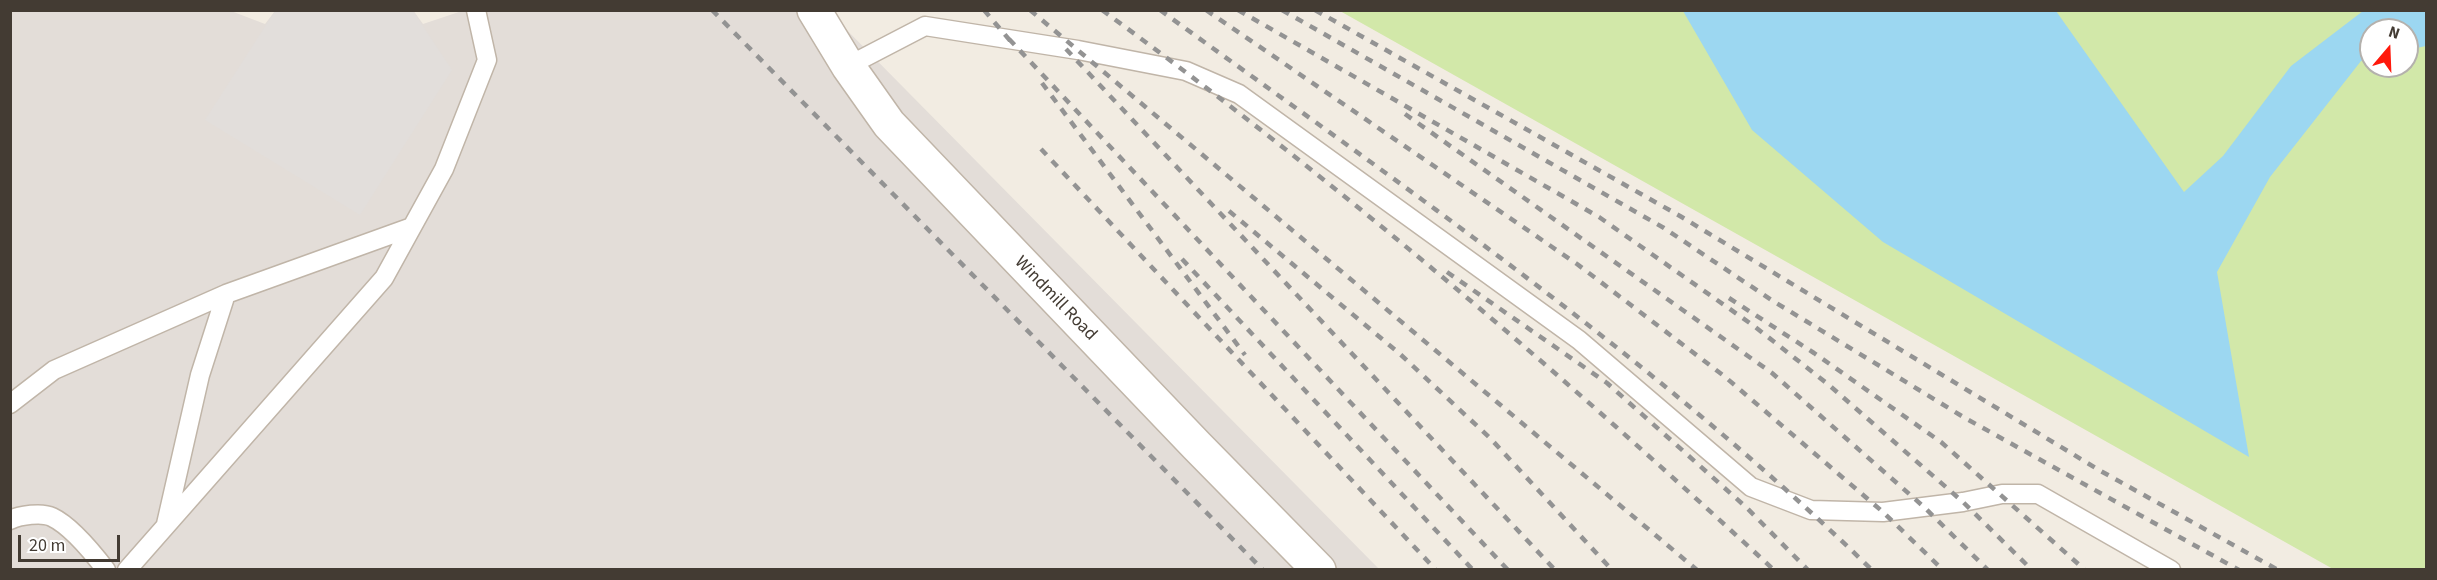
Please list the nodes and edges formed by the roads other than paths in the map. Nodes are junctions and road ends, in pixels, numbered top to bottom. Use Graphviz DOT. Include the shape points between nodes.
graph roads {
  1 [pos="476,10"];
  2 [pos="814,10"];
  3 [pos="848,66"];
  4 [pos="412,227"];
  5 [pos="226,294"];
  6 [pos="10,404"];
  7 [pos="10,520"];
  8 [pos="165,526"];
  9 [pos="106,570"];
  10 [pos="127,570"];
  11 [pos="1319,570"];
  12 [pos="2171,570"];
  1 -- 4 [label="lane" via="487,60 444,169"];
  2 -- 3 [label="street, Windmill Road"];
  3 -- 11 [label="street, Windmill Road" via="889,124 944,183"];
  3 -- 12 [label="lane" via="925,26 1186,71 1239,94 1579,340 1751,487 1810,510 1882,512 2002,494 2038,494"];
  4 -- 5 [label="lane"];
  4 -- 8 [label="lane" via="384,278"];
  5 -- 6 [label="lane" via="54,370"];
  5 -- 8 [label="lane" via="200,375"];
  7 -- 9 [label="lane" via="18,516 51,516 86,544"];
  8 -- 10 [label="lane"];
}
